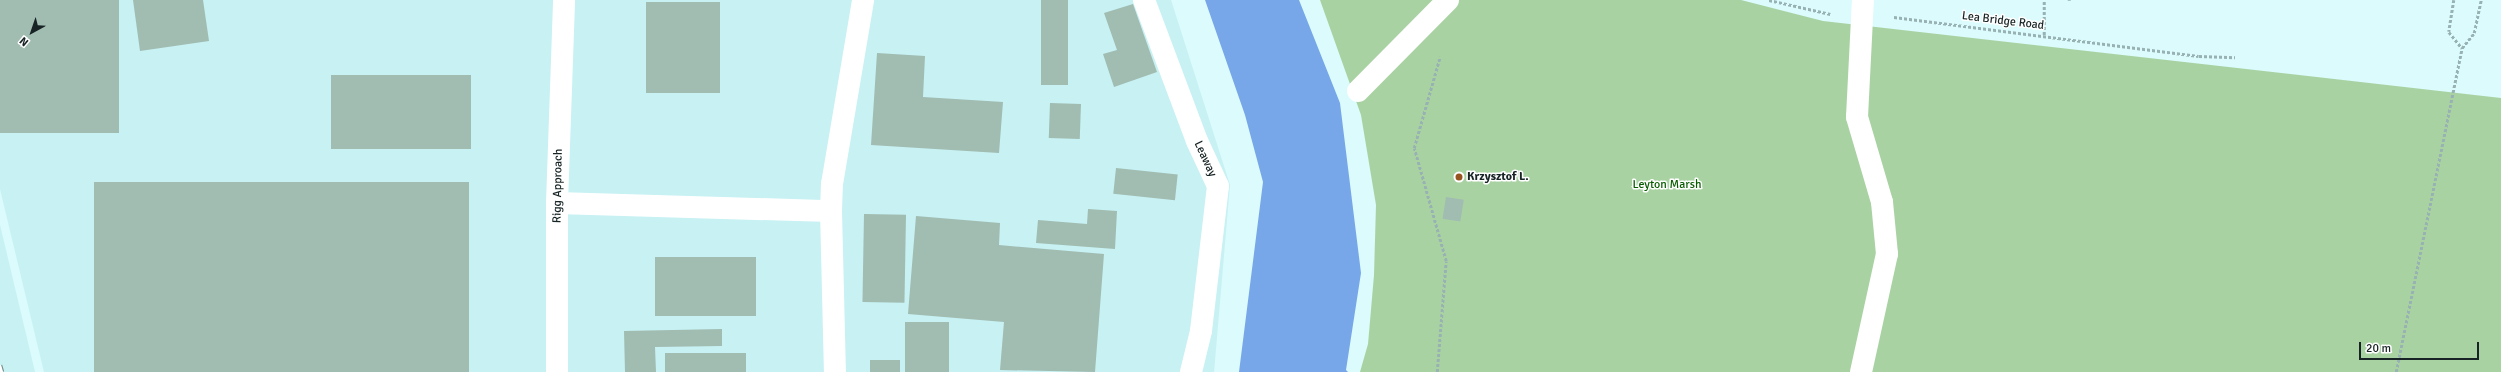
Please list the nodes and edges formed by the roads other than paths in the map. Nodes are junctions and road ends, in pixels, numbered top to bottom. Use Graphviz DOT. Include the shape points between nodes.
graph roads {
  1 [pos="564,0"];
  2 [pos="863,0"];
  3 [pos="1144,0"];
  4 [pos="1448,0"];
  5 [pos="1862,8"];
  6 [pos="1358,91"];
  7 [pos="558,203"];
  8 [pos="831,211"];
  9 [pos="557,372"];
  10 [pos="835,372"];
  11 [pos="1191,372"];
  12 [pos="1861,372"];
  1 -- 7 [label="street, Rigg Approach"];
  2 -- 8 [label="street" via="832,184"];
  3 -- 11 [label="street, Leaway" via="1197,141 1218,186 1201,332"];
  4 -- 6 [label="street"];
  5 -- 12 [label="street" via="1857,118 1882,202 1887,254"];
  7 -- 8 [label="street"];
  7 -- 9 [label="street, Rigg Approach"];
  8 -- 10 [label="street"];
}
